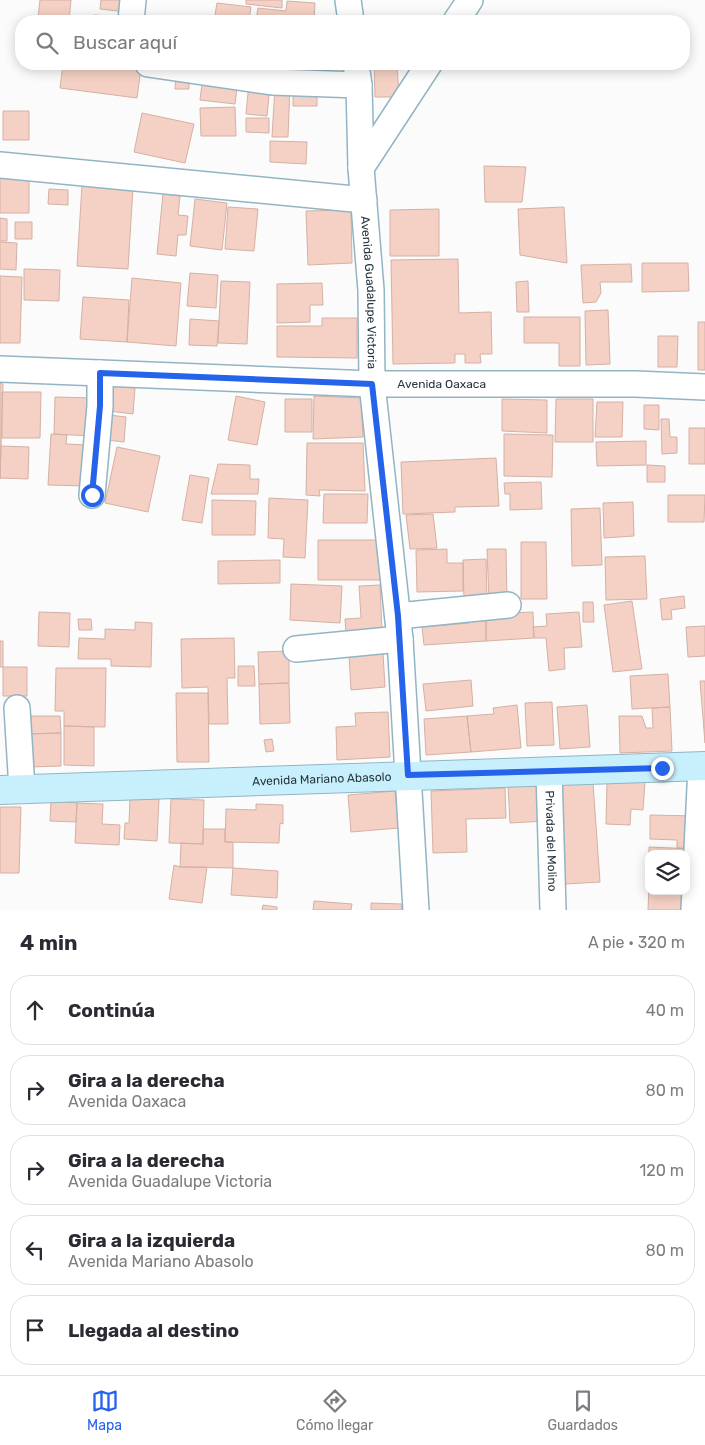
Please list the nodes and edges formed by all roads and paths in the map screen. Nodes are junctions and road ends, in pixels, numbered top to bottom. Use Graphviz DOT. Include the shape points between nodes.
graph roads {
  1 [pos="133,0"];
  2 [pos="348,0"];
  3 [pos="470,0"];
  4 [pos="132,15"];
  5 [pos="349,15"];
  6 [pos="460,15"];
  7 [pos="189,70"];
  8 [pos="425,70"];
  9 [pos="357,74"];
  10 [pos="0,165"];
  11 [pos="361,168"];
  12 [pos="364,200"];
  13 [pos="0,369"];
  14 [pos="100,373"];
  15 [pos="372,384"];
  16 [pos="705,387"];
  17 [pos="92,495"];
  18 [pos="508,605"];
  19 [pos="399,628"];
  20 [pos="296,649"];
  21 [pos="17,708"];
  22 [pos="703,767"];
  23 [pos="549,772"];
  24 [pos="408,775"];
  25 [pos="11,789"];
  26 [pos="416,910"];
  27 [pos="553,910"];
  28 [pos="694,910"];
  1 -- 4 [label="street"];
  2 -- 5 [label="street"];
  3 -- 6 [label="street"];
  7 -- 9 [label="street" via="272,82"];
  8 -- 11 [label="street"];
  9 -- 11 [label="street, Avenida Guadalupe Victoria"];
  10 -- 12 [label="street"];
  11 -- 12 [label="street, Avenida Guadalupe Victoria"];
  12 -- 15 [label="street, Avenida Guadalupe Victoria" via="371,290"];
  13 -- 14 [label="street, Avenida Oaxaca"];
  14 -- 15 [label="street, Avenida Oaxaca"];
  14 -- 17 [label="street"];
  15 -- 16 [label="street, Avenida Oaxaca"];
  15 -- 19 [label="street, Avenida Guadalupe Victoria"];
  18 -- 19 [label="street"];
  19 -- 20 [label="street"];
  19 -- 24 [label="street, Avenida Guadalupe Victoria"];
  21 -- 25 [label="street"];
  22 -- 23 [label="street, Avenida Mariano Abasolo"];
  22 -- 28 [label="street"];
  23 -- 24 [label="street, Avenida Mariano Abasolo"];
  23 -- 27 [label="street, Privada del Molino"];
  24 -- 25 [label="street, Avenida Mariano Abasolo"];
  24 -- 26 [label="street, Avenida Guadalupe Victoria"];
}
